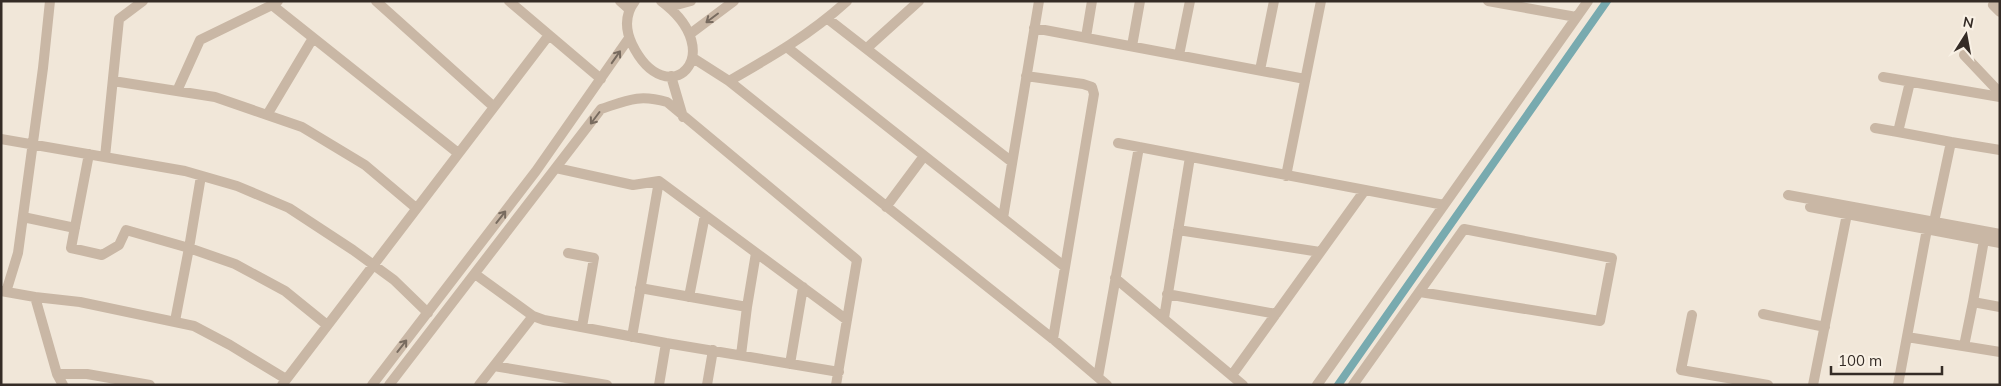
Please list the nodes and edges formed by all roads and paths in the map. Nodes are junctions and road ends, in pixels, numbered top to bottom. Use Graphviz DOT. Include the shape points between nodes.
graph roads {
  1 [pos="50,1"];
  2 [pos="143,1"];
  3 [pos="376,1"];
  4 [pos="509,1"];
  5 [pos="620,1"];
  6 [pos="691,1"];
  7 [pos="734,1"];
  8 [pos="847,1"];
  9 [pos="919,1"];
  10 [pos="1039,1"];
  11 [pos="1092,1"];
  12 [pos="1140,1"];
  13 [pos="1190,1"];
  14 [pos="1274,1"];
  15 [pos="1320,1"];
  16 [pos="1488,1"];
  17 [pos="1588,1"];
  18 [pos="1996,1"];
  19 [pos="275,3"];
  20 [pos="665,4"];
  21 [pos="632,5"];
  22 [pos="2000,12"];
  23 [pos="1576,17"];
  24 [pos="828,18"];
  25 [pos="1034,28"];
  26 [pos="690,34"];
  27 [pos="550,36"];
  28 [pos="1086,37"];
  29 [pos="313,38"];
  30 [pos="629,38"];
  31 [pos="1132,46"];
  32 [pos="788,48"];
  33 [pos="867,48"];
  34 [pos="1179,55"];
  35 [pos="1964,55"];
  36 [pos="694,58"];
  37 [pos="1260,70"];
  38 [pos="671,76"];
  39 [pos="1026,76"];
  40 [pos="1883,77"];
  41 [pos="601,79"];
  42 [pos="1305,79"];
  43 [pos="113,80"];
  44 [pos="729,81"];
  45 [pos="1910,82"];
  46 [pos="176,91"];
  47 [pos="2000,93"];
  48 [pos="2000,97"];
  49 [pos="494,107"];
  50 [pos="267,115"];
  51 [pos="683,118"];
  52 [pos="1875,128"];
  53 [pos="1898,132"];
  54 [pos="1,139"];
  55 [pos="1118,142"];
  56 [pos="1952,142"];
  57 [pos="33,145"];
  58 [pos="1139,147"];
  59 [pos="2000,150"];
  60 [pos="458,153"];
  61 [pos="89,154"];
  62 [pos="924,156"];
  63 [pos="105,157"];
  64 [pos="1190,157"];
  65 [pos="1012,162"];
  66 [pos="556,168"];
  67 [pos="202,176"];
  68 [pos="1286,176"];
  69 [pos="659,181"];
  70 [pos="1365,190"];
  71 [pos="1444,205"];
  72 [pos="886,207"];
  73 [pos="416,208"];
  74 [pos="1847,214"];
  75 [pos="705,215"];
  76 [pos="23,217"];
  77 [pos="1003,218"];
  78 [pos="1930,226"];
  79 [pos="75,228"];
  80 [pos="1178,230"];
  81 [pos="2000,234"];
  82 [pos="1984,240"];
  83 [pos="2000,243"];
  84 [pos="189,248"];
  85 [pos="1320,252"];
  86 [pos="568,253"];
  87 [pos="756,253"];
  88 [pos="373,265"];
  89 [pos="1065,267"];
  90 [pos="475,274"];
  91 [pos="1115,278"];
  92 [pos="640,288"];
  93 [pos="803,288"];
  94 [pos="4,291"];
  95 [pos="1420,292"];
  96 [pos="1167,294"];
  97 [pos="35,297"];
  98 [pos="689,297"];
  99 [pos="1973,302"];
  100 [pos="747,307"];
  101 [pos="2000,307"];
  102 [pos="428,313"];
  103 [pos="1276,314"];
  104 [pos="1763,314"];
  105 [pos="1692,315"];
  106 [pos="533,316"];
  107 [pos="1164,318"];
  108 [pos="847,320"];
  109 [pos="175,321"];
  110 [pos="327,325"];
  111 [pos="582,327"];
  112 [pos="1825,327"];
  113 [pos="632,337"];
  114 [pos="1907,337"];
  115 [pos="1053,340"];
  116 [pos="666,343"];
  117 [pos="1964,346"];
  118 [pos="712,350"];
  119 [pos="2000,352"];
  120 [pos="741,355"];
  121 [pos="790,364"];
  122 [pos="494,366"];
  123 [pos="839,372"];
  124 [pos="536,373"];
  125 [pos="57,374"];
  126 [pos="1232,375"];
  127 [pos="1098,377"];
  128 [pos="284,382"];
  129 [pos="63,385"];
  130 [pos="150,385"];
  131 [pos="372,385"];
  132 [pos="389,385"];
  133 [pos="479,385"];
  134 [pos="534,385"];
  135 [pos="606,385"];
  136 [pos="659,385"];
  137 [pos="707,385"];
  138 [pos="836,385"];
  139 [pos="1107,385"];
  140 [pos="1244,385"];
  141 [pos="1317,385"];
  142 [pos="1353,385"];
  143 [pos="1768,385"];
  144 [pos="1813,385"];
  145 [pos="1898,385"];
  1 -- 57 [label="street"];
  2 -- 43 [label="street" via="119,19"];
  3 -- 49 [label="street"];
  4 -- 27 [label="street"];
  5 -- 21 [label="street"];
  6 -- 20 [label="street"];
  7 -- 26 [label="street, one-way"];
  8 -- 24 [label="street"];
  9 -- 33 [label="street"];
  10 -- 25 [label="street"];
  11 -- 28 [label="street"];
  12 -- 31 [label="street"];
  13 -- 34 [label="street"];
  14 -- 37 [label="street"];
  15 -- 42 [label="street"];
  16 -- 23 [label="street"];
  17 -- 23 [label="street"];
  18 -- 22 [label="street" via="1993,5"];
  19 -- 29 [label="street"];
  19 -- 46 [label="street" via="200,40"];
  20 -- 26 [label="street"];
  21 -- 30 [label="street" via="627,22"];
  23 -- 71 [label="street"];
  24 -- 32 [label="street"];
  24 -- 33 [label="street"];
  25 -- 28 [label="street"];
  25 -- 39 [label="street"];
  26 -- 36 [label="street"];
  27 -- 41 [label="street"];
  27 -- 49 [label="street"];
  28 -- 31 [label="street"];
  29 -- 50 [label="street"];
  29 -- 60 [label="street"];
  30 -- 38 [label="street" via="647,67 659,75"];
  41 -- 30 [label="street, one-way"];
  31 -- 34 [label="street"];
  32 -- 44 [label="street"];
  32 -- 62 [label="street"];
  33 -- 65 [label="street"];
  34 -- 37 [label="street"];
  35 -- 47 [label="street"];
  36 -- 38 [label="street" via="688,70"];
  36 -- 44 [label="street"];
  37 -- 42 [label="street"];
  38 -- 51 [label="street"];
  39 -- 65 [label="street"];
  39 -- 89 [label="street" via="1084,84 1092,87 1094,94"];
  40 -- 45 [label="street"];
  102 -- 41 [label="street, one-way" via="536,172"];
  42 -- 68 [label="street"];
  43 -- 46 [label="street"];
  43 -- 63 [label="street"];
  44 -- 72 [label="street"];
  45 -- 48 [label="street"];
  45 -- 53 [label="street"];
  46 -- 50 [label="street" via="215,97"];
  49 -- 60 [label="street"];
  50 -- 73 [label="street" via="302,127 365,165"];
  51 -- 66 [label="street, one-way" via="667,102 653,98 636,98 601,109"];
  51 -- 108 [label="street" via="857,260"];
  52 -- 53 [label="street"];
  53 -- 56 [label="street"];
  54 -- 57 [label="street"];
  55 -- 58 [label="street"];
  56 -- 59 [label="street"];
  56 -- 78 [label="street"];
  57 -- 61 [label="street"];
  57 -- 76 [label="street"];
  58 -- 64 [label="street"];
  58 -- 91 [label="street"];
  60 -- 73 [label="street"];
  61 -- 63 [label="street"];
  61 -- 79 [label="street"];
  62 -- 72 [label="street"];
  62 -- 77 [label="street"];
  63 -- 67 [label="street"];
  64 -- 68 [label="street"];
  64 -- 80 [label="street"];
  65 -- 77 [label="street"];
  66 -- 69 [label="street" via="633,185"];
  66 -- 90 [label="street"];
  67 -- 84 [label="street"];
  67 -- 88 [label="street" via="237,186 289,208"];
  68 -- 70 [label="street"];
  69 -- 75 [label="street"];
  69 -- 92 [label="street"];
  70 -- 71 [label="street"];
  70 -- 85 [label="street"];
  71 -- 141 [label="street"];
  72 -- 115 [label="street"];
  73 -- 88 [label="street"];
  74 -- 78 [label="street"];
  74 -- 78 [label="street" via="1786,199"];
  74 -- 112 [label="street"];
  75 -- 87 [label="street"];
  75 -- 98 [label="street"];
  76 -- 79 [label="street"];
  76 -- 94 [label="street" via="18,253"];
  77 -- 89 [label="street"];
  78 -- 81 [label="street"];
  78 -- 82 [label="street"];
  78 -- 114 [label="street"];
  79 -- 84 [label="street" via="71,248 102,255 119,245 126,230"];
  80 -- 85 [label="street"];
  80 -- 96 [label="street"];
  82 -- 83 [label="street"];
  82 -- 99 [label="street"];
  84 -- 109 [label="street"];
  84 -- 110 [label="street" via="236,264 285,292"];
  85 -- 103 [label="street"];
  86 -- 111 [label="street" via="594,258"];
  87 -- 93 [label="street"];
  87 -- 100 [label="street"];
  88 -- 102 [label="street" via="394,280"];
  88 -- 110 [label="street"];
  89 -- 115 [label="street"];
  90 -- 106 [label="street"];
  90 -- 132 [label="street"];
  91 -- 107 [label="street"];
  91 -- 127 [label="street"];
  92 -- 98 [label="street"];
  92 -- 113 [label="street"];
  93 -- 108 [label="street"];
  93 -- 121 [label="street"];
  94 -- 97 [label="street"];
  95 -- 95 [label="street" via="1600,321 1612,258 1464,229"];
  95 -- 142 [label="street"];
  96 -- 103 [label="street"];
  96 -- 107 [label="street"];
  97 -- 109 [label="street" via="80,302"];
  97 -- 125 [label="street"];
  98 -- 100 [label="street"];
  99 -- 101 [label="street"];
  99 -- 117 [label="street"];
  100 -- 120 [label="street"];
  131 -- 102 [label="street, one-way"];
  103 -- 126 [label="street"];
  104 -- 112 [label="street"];
  105 -- 143 [label="street" via="1681,370"];
  106 -- 111 [label="street"];
  106 -- 122 [label="street"];
  107 -- 126 [label="street"];
  108 -- 123 [label="street"];
  109 -- 128 [label="street" via="194,326 230,344"];
  110 -- 128 [label="street"];
  111 -- 113 [label="street"];
  112 -- 144 [label="street"];
  113 -- 116 [label="street"];
  114 -- 117 [label="street"];
  114 -- 145 [label="street"];
  115 -- 127 [label="street"];
  116 -- 118 [label="street"];
  116 -- 136 [label="street"];
  117 -- 119 [label="street"];
  118 -- 120 [label="street"];
  118 -- 137 [label="street"];
  120 -- 121 [label="street"];
  121 -- 123 [label="street"];
  122 -- 124 [label="street"];
  122 -- 133 [label="street"];
  123 -- 138 [label="street"];
  124 -- 134 [label="street"];
  124 -- 135 [label="street"];
  125 -- 129 [label="street"];
  125 -- 130 [label="street" via="87,374"];
  126 -- 140 [label="street"];
  127 -- 139 [label="street"];
}
